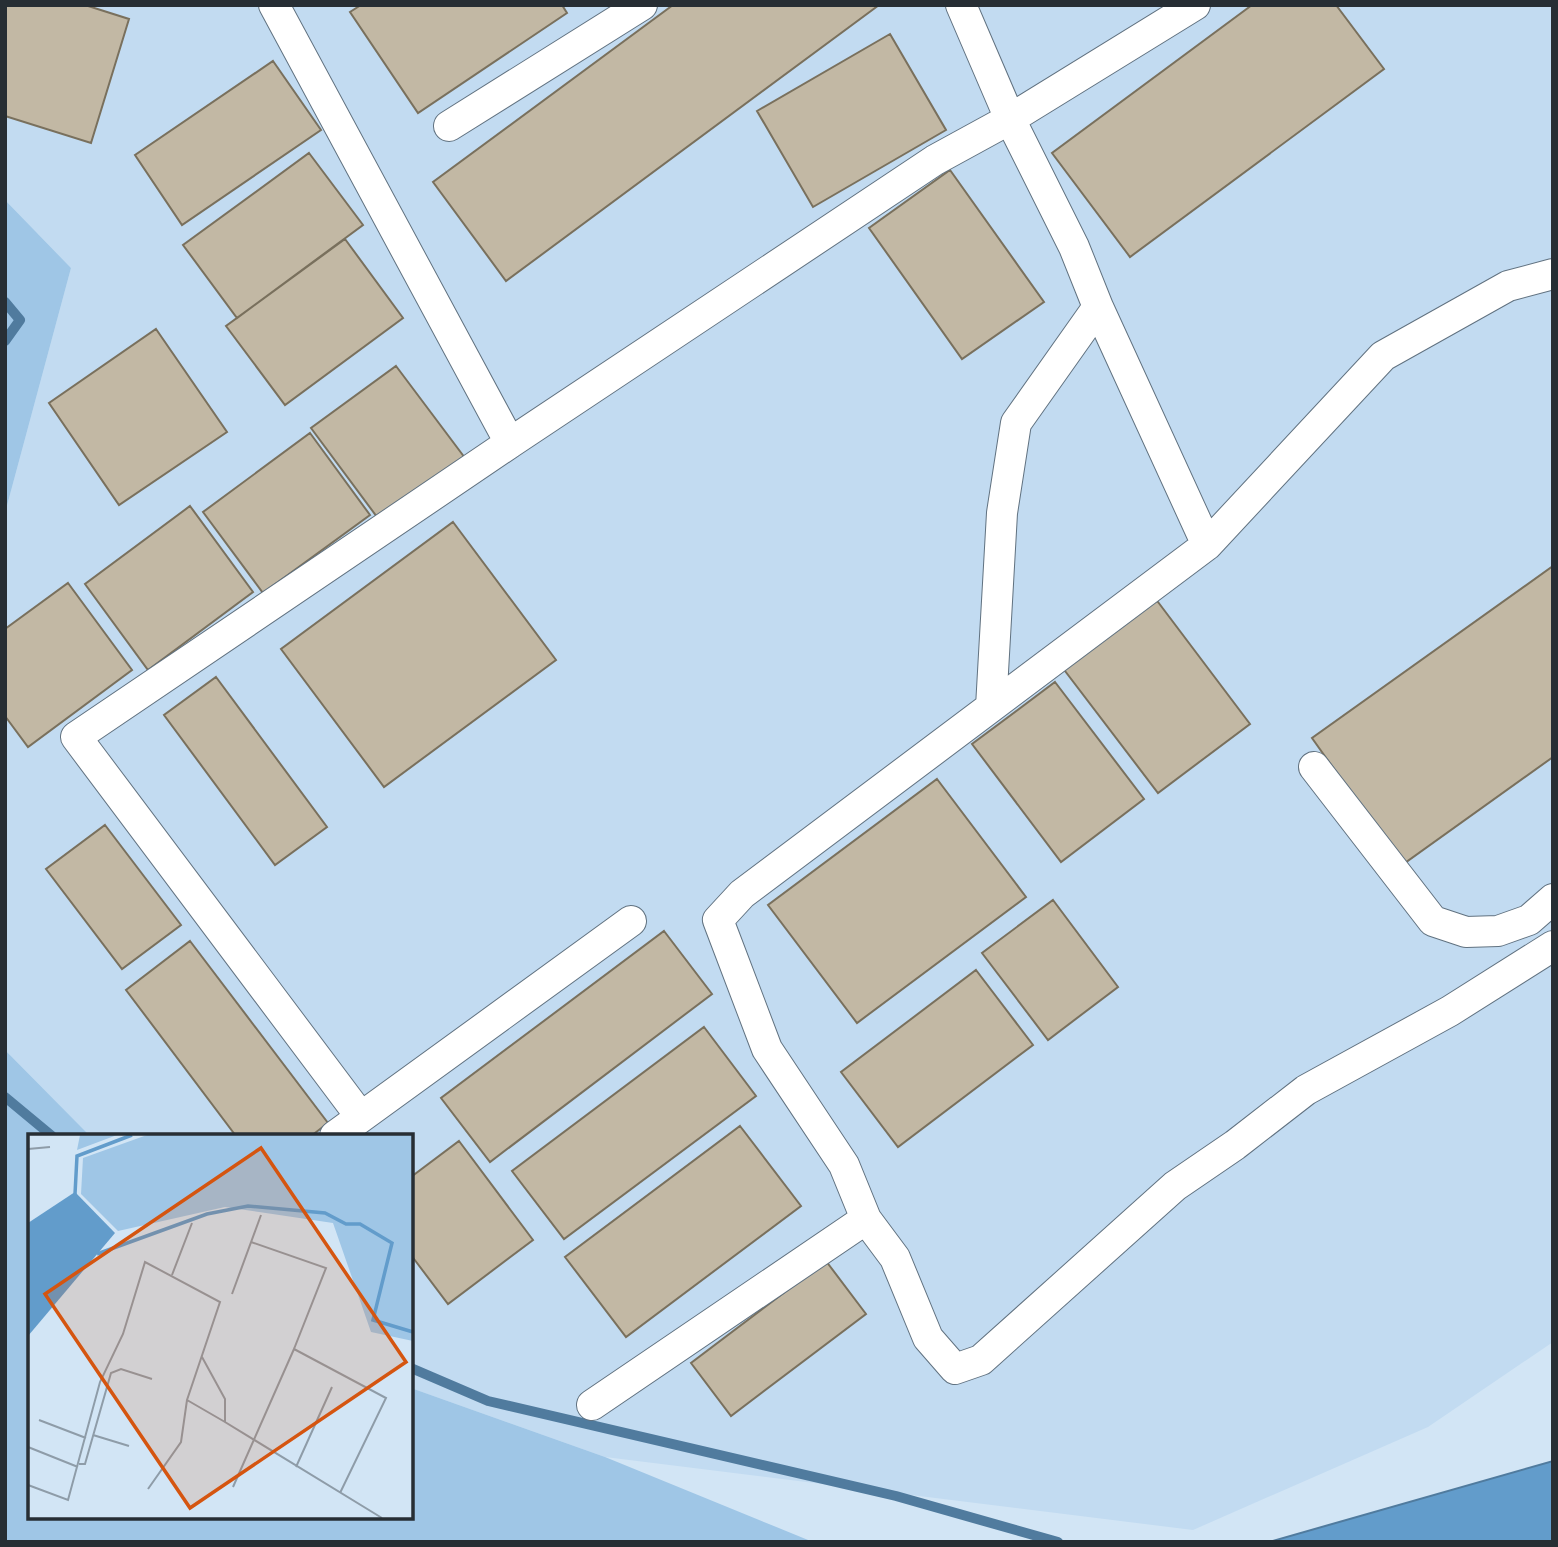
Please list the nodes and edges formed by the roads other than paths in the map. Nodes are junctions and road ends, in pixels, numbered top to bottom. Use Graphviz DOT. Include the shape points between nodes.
graph roads {
  1 [pos="274,5"];
  2 [pos="642,5"];
  3 [pos="961,5"];
  4 [pos="1195,5"];
  5 [pos="1010,119"];
  6 [pos="449,126"];
  7 [pos="1553,274"];
  8 [pos="1098,307"];
  9 [pos="510,443"];
  10 [pos="1207,545"];
  11 [pos="991,707"];
  12 [pos="1314,767"];
  13 [pos="1553,899"];
  14 [pos="631,921"];
  15 [pos="1553,946"];
  16 [pos="361,1116"];
  17 [pos="338,1134"];
  18 [pos="866,1219"];
  19 [pos="592,1405"];
  1 -- 9 [label="street"];
  2 -- 6 [label="street"];
  3 -- 5 [label="street"];
  4 -- 5 [label="street"];
  5 -- 8 [label="street" via="1074,247"];
  5 -- 9 [label="street" via="935,160"];
  7 -- 10 [label="street" via="1508,286 1383,356"];
  8 -- 10 [label="street"];
  8 -- 11 [label="street" via="1016,423 1002,513"];
  9 -- 16 [label="street" via="76,737"];
  10 -- 11 [label="street"];
  11 -- 18 [label="street" via="742,894 718,920 767,1049 844,1165"];
  12 -- 13 [label="street" via="1433,921 1466,932 1497,931 1528,920"];
  14 -- 16 [label="street"];
  15 -- 18 [label="street" via="1450,1012 1306,1090 1175,1186 981,1360 956,1369 928,1338 895,1258"];
  16 -- 17 [label="street"];
  18 -- 19 [label="street"];
}
